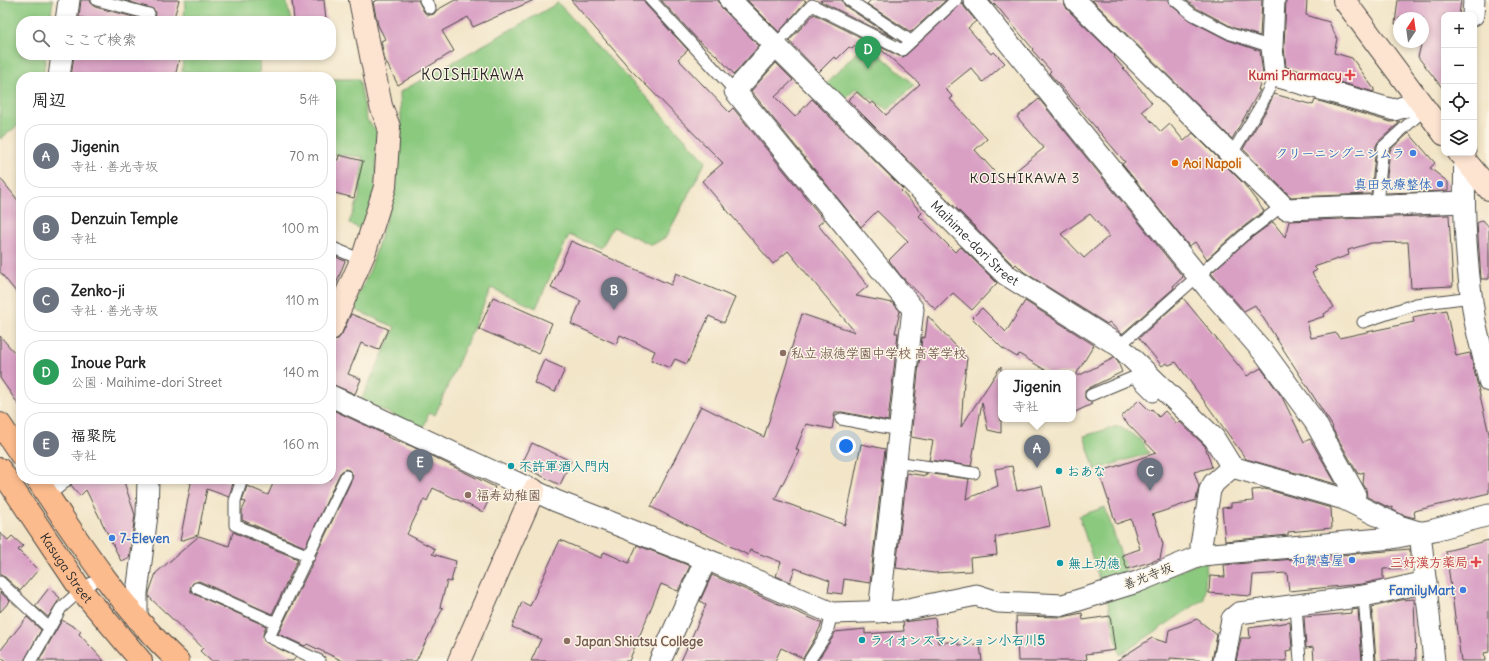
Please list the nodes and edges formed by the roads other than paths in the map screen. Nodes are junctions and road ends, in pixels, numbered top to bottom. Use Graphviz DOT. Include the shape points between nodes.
graph roads {
  1 [pos="69,0"];
  2 [pos="97,0"];
  3 [pos="360,0"];
  4 [pos="651,0"];
  5 [pos="730,0"];
  6 [pos="956,0"];
  7 [pos="974,0"];
  8 [pos="1075,0"];
  9 [pos="1175,0"];
  10 [pos="1274,0"];
  11 [pos="1344,0"];
  12 [pos="1474,0"];
  13 [pos="855,1"];
  14 [pos="814,2"];
  15 [pos="1473,12"];
  16 [pos="67,16"];
  17 [pos="149,16"];
  18 [pos="911,41"];
  19 [pos="775,46"];
  20 [pos="1272,47"];
  21 [pos="61,60"];
  22 [pos="60,72"];
  23 [pos="1275,76"];
  24 [pos="735,91"];
  25 [pos="1422,106"];
  26 [pos="1441,130"];
  27 [pos="1231,155"];
  28 [pos="1463,156"];
  29 [pos="1464,156"];
  30 [pos="1489,189"];
  31 [pos="1464,202"];
  32 [pos="1377,204"];
  33 [pos="1282,206"];
  34 [pos="336,249"];
  35 [pos="362,260"];
  36 [pos="1198,275"];
  37 [pos="1472,297"];
  38 [pos="336,312"];
  39 [pos="1363,322"];
  40 [pos="1119,346"];
  41 [pos="1489,381"];
  42 [pos="1162,387"];
  43 [pos="1091,395"];
  44 [pos="336,398"];
  45 [pos="841,419"];
  46 [pos="0,424"];
  47 [pos="899,430"];
  48 [pos="16,448"];
  49 [pos="895,462"];
  50 [pos="1232,467"];
  51 [pos="0,469"];
  52 [pos="974,473"];
  53 [pos="346,476"];
  54 [pos="48,484"];
  55 [pos="148,484"];
  56 [pos="240,484"];
  57 [pos="534,490"];
  58 [pos="1354,503"];
  59 [pos="1489,515"];
  60 [pos="1420,532"];
  61 [pos="1202,555"];
  62 [pos="309,556"];
  63 [pos="706,559"];
  64 [pos="104,575"];
  65 [pos="0,582"];
  66 [pos="1426,582"];
  67 [pos="197,588"];
  68 [pos="81,590"];
  69 [pos="1364,596"];
  70 [pos="1296,606"];
  71 [pos="879,612"];
  72 [pos="832,613"];
  73 [pos="137,619"];
  74 [pos="276,623"];
  75 [pos="49,628"];
  76 [pos="31,661"];
  77 [pos="141,661"];
  78 [pos="178,661"];
  79 [pos="320,661"];
  80 [pos="459,661"];
  81 [pos="660,661"];
  82 [pos="809,661"];
  83 [pos="1224,661"];
  84 [pos="1300,661"];
  85 [pos="1369,661"];
  86 [pos="1434,661"];
  1 -- 16 [label="street"];
  2 -- 17 [label="lane"];
  3 -- 35 [label="street" via="381,106 389,127 385,187"];
  4 -- 24 [label="lane"];
  5 -- 19 [label="street, Maihime-dori Street"];
  6 -- 18 [label="lane"];
  7 -- 36 [label="street"];
  8 -- 27 [label="street"];
  9 -- 20 [label="lane" via="1192,14 1231,34"];
  10 -- 20 [label="street"];
  11 -- 25 [label="street"];
  12 -- 15 [label="street"];
  13 -- 18 [label="lane"];
  14 -- 18 [label="lane" via="902,50"];
  14 -- 19 [label="lane"];
  19 -- 24 [label="street"];
  19 -- 40 [label="street, Maihime-dori Street" via="1005,274"];
  20 -- 23 [label="street"];
  21 -- 22 [label="street"];
  23 -- 25 [label="street" via="1394,110"];
  23 -- 27 [label="lane" via="1262,105"];
  24 -- 47 [label="street" via="913,310"];
  25 -- 26 [label="street"];
  25 -- 32 [label="lane" via="1383,147"];
  27 -- 33 [label="street"];
  28 -- 31 [label="street"];
  29 -- 30 [label="street"];
  31 -- 32 [label="street"];
  31 -- 37 [label="street"];
  32 -- 33 [label="street" via="1286,209"];
  33 -- 36 [label="lane"];
  34 -- 35 [label="lane"];
  35 -- 38 [label="street"];
  36 -- 40 [label="lane"];
  36 -- 58 [label="street" via="1266,355 1315,422 1355,494"];
  37 -- 39 [label="lane" via="1416,304"];
  37 -- 41 [label="street"];
  40 -- 42 [label="street, Maihime-dori Street"];
  42 -- 43 [label="lane" via="1153,396 1134,377"];
  42 -- 50 [label="street, Maihime-dori Street" via="1214,438"];
  44 -- 57 [label="street"];
  45 -- 47 [label="lane"];
  46 -- 48 [label="highway"];
  47 -- 49 [label="street"];
  49 -- 52 [label="lane"];
  49 -- 71 [label="street"];
  50 -- 58 [label="street"];
  50 -- 61 [label="street" via="1210,490 1201,546"];
  51 -- 68 [label="highway, Kasuga Street"];
  53 -- 62 [label="lane"];
  54 -- 64 [label="highway, Kasuga Street"];
  55 -- 73 [label="street" via="147,515 137,593"];
  56 -- 62 [label="lane" via="235,501 235,526"];
  57 -- 63 [label="street" via="556,501"];
  57 -- 80 [label="street"];
  58 -- 60 [label="street" via="1399,526"];
  59 -- 60 [label="street, 善光寺坂"];
  60 -- 61 [label="street, 善光寺坂" via="1392,538"];
  60 -- 66 [label="street"];
  61 -- 71 [label="street, 善光寺坂" via="1137,582 1063,605 999,606 976,595 899,611"];
  62 -- 74 [label="lane"];
  63 -- 72 [label="street"];
  63 -- 81 [label="street"];
  64 -- 68 [label="lane"];
  64 -- 73 [label="highway, Kasuga Street"];
  65 -- 75 [label="lane"];
  66 -- 69 [label="street"];
  66 -- 86 [label="street"];
  67 -- 74 [label="lane"];
  68 -- 75 [label="lane" via="61,608"];
  68 -- 77 [label="highway, Kasuga Street"];
  69 -- 70 [label="street"];
  69 -- 85 [label="lane"];
  70 -- 83 [label="street" via="1238,613 1232,619"];
  70 -- 84 [label="lane"];
  71 -- 72 [label="street, 善光寺坂"];
  72 -- 82 [label="lane" via="827,633"];
  73 -- 78 [label="highway, Kasuga Street"];
  74 -- 79 [label="lane" via="269,637"];
  75 -- 76 [label="lane"];
}
